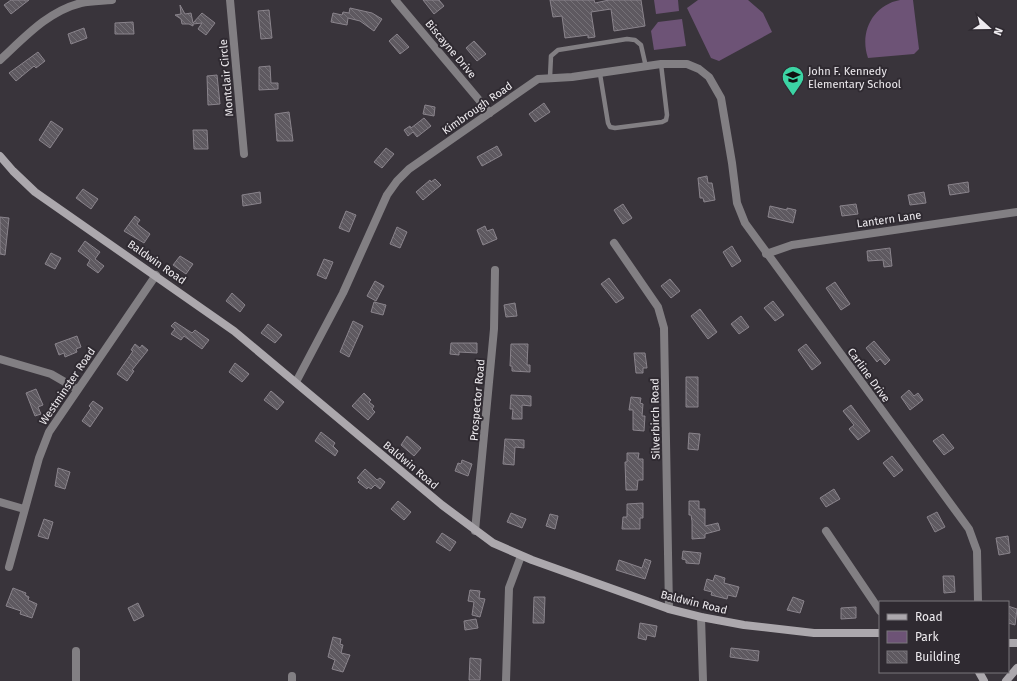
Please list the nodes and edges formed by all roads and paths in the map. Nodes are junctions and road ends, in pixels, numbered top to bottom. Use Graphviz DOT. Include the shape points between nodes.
graph roads {
  1 [pos="112,0"];
  2 [pos="230,0"];
  3 [pos="394,0"];
  4 [pos="0,60"];
  5 [pos="660,64"];
  6 [pos="646,67"];
  7 [pos="600,74"];
  8 [pos="550,77"];
  9 [pos="490,113"];
  10 [pos="244,154"];
  11 [pos="0,156"];
  12 [pos="732,163"];
  13 [pos="1017,212"];
  14 [pos="614,243"];
  15 [pos="766,254"];
  16 [pos="495,270"];
  17 [pos="156,276"];
  18 [pos="0,359"];
  19 [pos="296,382"];
  20 [pos="77,389"];
  21 [pos="0,502"];
  22 [pos="24,509"];
  23 [pos="475,531"];
  24 [pos="826,531"];
  25 [pos="521,556"];
  26 [pos="9,567"];
  27 [pos="978,601"];
  28 [pos="669,609"];
  29 [pos="879,610"];
  30 [pos="701,617"];
  31 [pos="879,632"];
  32 [pos="76,651"];
  33 [pos="1017,668"];
  34 [pos="76,681"];
  35 [pos="506,681"];
  36 [pos="703,681"];
  37 [pos="1006,681"];
  1 -- 4 [label="street" via="81,3 55,14"];
  2 -- 10 [label="street, Montclair Circle"];
  3 -- 9 [label="street, Biscayne Drive"];
  5 -- 6 [label="street, Kimbrough Road"];
  5 -- 7 [label="lane" via="667,115 666,120 662,122 610,127"];
  5 -- 12 [label="street, Kimbrough Road" via="691,65 703,71 712,80 722,104"];
  6 -- 7 [label="street, Kimbrough Road"];
  6 -- 8 [label="lane" via="641,45 635,40 627,39 558,50 551,56"];
  7 -- 8 [label="street, Kimbrough Road"];
  8 -- 9 [label="street, Kimbrough Road" via="536,80"];
  9 -- 19 [label="street, Kimbrough Road" via="409,169 394,184 337,304"];
  11 -- 17 [label="street, Baldwin Road" via="35,192"];
  12 -- 15 [label="street, Carline Drive" via="739,212"];
  13 -- 15 [label="street, Lantern Lane" via="792,245"];
  14 -- 28 [label="street, Silverbirch Road" via="658,307 664,328"];
  15 -- 27 [label="street, Carline Drive" via="969,530 977,551"];
  16 -- 23 [label="street, Prospector Road" via="494,329"];
  17 -- 19 [label="street, Baldwin Road" via="222,322"];
  17 -- 20 [label="street, Westminster Road"];
  18 -- 20 [label="street" via="51,374"];
  19 -- 23 [label="street, Baldwin Road"];
  20 -- 22 [label="street, Westminster Road" via="49,432"];
  21 -- 22 [label="street"];
  22 -- 26 [label="street, Westminster Road"];
  23 -- 25 [label="street, Baldwin Road"];
  24 -- 29 [label="street"];
  25 -- 28 [label="street, Baldwin Road"];
  25 -- 35 [label="street" via="509,588"];
  28 -- 30 [label="street, Baldwin Road"];
  30 -- 31 [label="street, Baldwin Road" via="814,633"];
  30 -- 36 [label="street"];
  32 -- 34 [label="street"];
  33 -- 37 [label="street"];
}
